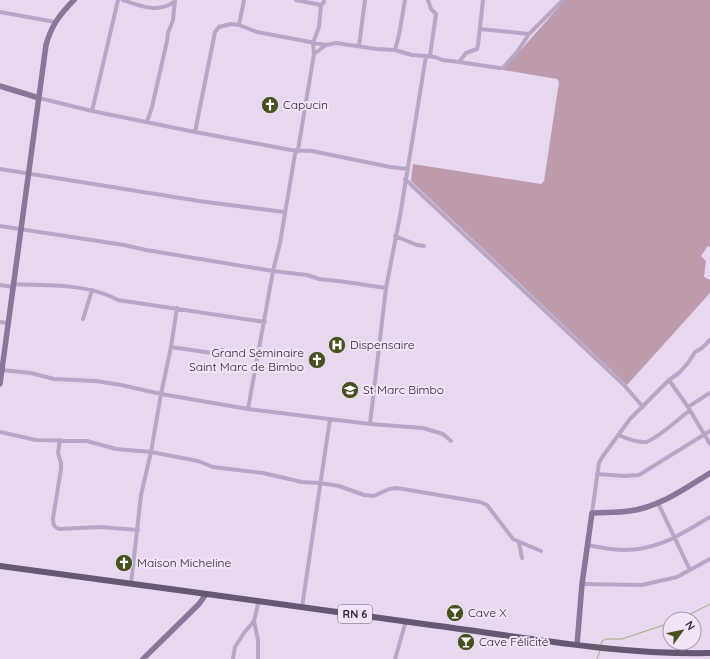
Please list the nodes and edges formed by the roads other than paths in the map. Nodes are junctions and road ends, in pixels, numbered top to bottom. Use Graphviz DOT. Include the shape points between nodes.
graph roads {
  1 [pos="74,0"];
  2 [pos="118,0"];
  3 [pos="123,0"];
  4 [pos="244,0"];
  5 [pos="296,0"];
  6 [pos="324,0"];
  7 [pos="365,0"];
  8 [pos="405,0"];
  9 [pos="428,0"];
  10 [pos="483,0"];
  11 [pos="556,0"];
  12 [pos="563,0"];
  13 [pos="175,1"];
  14 [pos="321,5"];
  15 [pos="557,6"];
  16 [pos="0,12"];
  17 [pos="55,22"];
  18 [pos="239,25"];
  19 [pos="480,29"];
  20 [pos="529,34"];
  21 [pos="314,43"];
  22 [pos="326,45"];
  23 [pos="359,46"];
  24 [pos="395,50"];
  25 [pos="314,54"];
  26 [pos="428,56"];
  27 [pos="459,62"];
  28 [pos="0,86"];
  29 [pos="39,98"];
  30 [pos="92,111"];
  31 [pos="146,122"];
  32 [pos="195,132"];
  33 [pos="298,150"];
  34 [pos="408,168"];
  35 [pos="0,169"];
  36 [pos="28,174"];
  37 [pos="405,179"];
  38 [pos="284,212"];
  39 [pos="0,226"];
  40 [pos="21,229"];
  41 [pos="395,236"];
  42 [pos="424,246"];
  43 [pos="273,271"];
  44 [pos="0,285"];
  45 [pos="13,286"];
  46 [pos="386,288"];
  47 [pos="92,290"];
  48 [pos="177,308"];
  49 [pos="83,319"];
  50 [pos="0,322"];
  51 [pos="265,322"];
  52 [pos="8,323"];
  53 [pos="710,340"];
  54 [pos="171,347"];
  55 [pos="222,350"];
  56 [pos="1,362"];
  57 [pos="2,370"];
  58 [pos="621,379"];
  59 [pos="669,380"];
  60 [pos="0,384"];
  61 [pos="624,385"];
  62 [pos="710,393"];
  63 [pos="161,394"];
  64 [pos="643,407"];
  65 [pos="248,409"];
  66 [pos="689,409"];
  67 [pos="330,419"];
  68 [pos="370,424"];
  69 [pos="710,431"];
  70 [pos="0,432"];
  71 [pos="704,434"];
  72 [pos="618,436"];
  73 [pos="60,440"];
  74 [pos="451,442"];
  75 [pos="710,444"];
  76 [pos="151,452"];
  77 [pos="710,473"];
  78 [pos="597,474"];
  79 [pos="320,483"];
  80 [pos="658,503"];
  81 [pos="592,513"];
  82 [pos="710,517"];
  83 [pos="138,530"];
  84 [pos="674,538"];
  85 [pos="519,543"];
  86 [pos="587,545"];
  87 [pos="540,551"];
  88 [pos="522,558"];
  89 [pos="710,559"];
  90 [pos="0,566"];
  91 [pos="690,570"];
  92 [pos="131,584"];
  93 [pos="582,584"];
  94 [pos="206,594"];
  95 [pos="258,600"];
  96 [pos="302,607"];
  97 [pos="254,621"];
  98 [pos="406,621"];
  99 [pos="577,645"];
  100 [pos="710,653"];
  101 [pos="679,656"];
  102 [pos="143,659"];
  103 [pos="233,659"];
  104 [pos="258,659"];
  105 [pos="395,659"];
  1 -- 17 [label="main road"];
  2 -- 3 [label="street"];
  2 -- 30 [label="street"];
  3 -- 13 [label="street" via="154,9 163,8"];
  4 -- 18 [label="street"];
  5 -- 14 [label="street"];
  6 -- 14 [label="street"];
  7 -- 23 [label="street"];
  8 -- 24 [label="street"];
  9 -- 26 [label="street" via="436,14"];
  10 -- 19 [label="street"];
  11 -- 15 [label="street"];
  12 -- 15 [label="street"];
  13 -- 31 [label="street" via="173,20"];
  14 -- 21 [label="street" via="319,27"];
  15 -- 20 [label="street"];
  16 -- 17 [label="street"];
  17 -- 29 [label="main road" via="46,45"];
  18 -- 21 [label="street" via="257,32"];
  18 -- 32 [label="street" via="224,25 215,32"];
  19 -- 20 [label="street"];
  19 -- 27 [label="street" via="477,49 466,53"];
  20 -- 27 [label="street" via="503,68"];
  21 -- 22 [label="street"];
  21 -- 25 [label="street"];
  22 -- 23 [label="street" via="336,43"];
  22 -- 25 [label="street"];
  23 -- 24 [label="street"];
  24 -- 26 [label="street"];
  25 -- 33 [label="street"];
  26 -- 27 [label="street"];
  26 -- 34 [label="street"];
  28 -- 29 [label="main road"];
  29 -- 30 [label="street"];
  29 -- 36 [label="main road"];
  30 -- 31 [label="street"];
  31 -- 32 [label="street"];
  32 -- 33 [label="street"];
  33 -- 34 [label="street"];
  33 -- 38 [label="street" via="295,154"];
  34 -- 37 [label="street"];
  35 -- 36 [label="street"];
  36 -- 38 [label="street"];
  36 -- 40 [label="main road"];
  37 -- 41 [label="street"];
  37 -- 61 [label="street"];
  38 -- 43 [label="street"];
  39 -- 40 [label="street"];
  40 -- 43 [label="street"];
  40 -- 45 [label="main road"];
  41 -- 42 [label="street"];
  41 -- 46 [label="street"];
  43 -- 46 [label="street" via="307,275 319,280"];
  43 -- 51 [label="street"];
  44 -- 45 [label="street"];
  45 -- 47 [label="street"];
  45 -- 52 [label="main road"];
  46 -- 68 [label="street"];
  47 -- 48 [label="street" via="118,300"];
  47 -- 49 [label="street"];
  48 -- 51 [label="street"];
  48 -- 54 [label="street"];
  50 -- 52 [label="street"];
  51 -- 65 [label="street"];
  52 -- 56 [label="main road"];
  53 -- 59 [label="street"];
  54 -- 55 [label="street" via="212,353"];
  54 -- 63 [label="street"];
  56 -- 57 [label="main road"];
  57 -- 60 [label="main road"];
  57 -- 63 [label="street" via="54,379 102,382"];
  58 -- 61 [label="street"];
  59 -- 64 [label="street"];
  59 -- 66 [label="street"];
  61 -- 64 [label="street"];
  62 -- 66 [label="street"];
  63 -- 65 [label="street"];
  63 -- 76 [label="street"];
  64 -- 72 [label="street" via="630,419"];
  65 -- 67 [label="street"];
  66 -- 71 [label="street"];
  66 -- 72 [label="street" via="652,439 644,442"];
  67 -- 68 [label="street"];
  67 -- 79 [label="street"];
  68 -- 74 [label="street" via="423,428 443,434"];
  69 -- 71 [label="street"];
  70 -- 73 [label="street" via="36,440"];
  71 -- 75 [label="street"];
  71 -- 78 [label="street" via="639,475"];
  72 -- 78 [label="street" via="599,463"];
  73 -- 76 [label="street" via="87,441 116,449"];
  73 -- 83 [label="street" via="58,453 61,469 53,518 55,527"];
  76 -- 79 [label="street" via="198,461 213,467"];
  76 -- 83 [label="street" via="141,495"];
  77 -- 80 [label="main road"];
  78 -- 81 [label="street"];
  79 -- 85 [label="street" via="339,486 364,495 374,496 397,488 480,502 487,505"];
  79 -- 96 [label="street"];
  80 -- 81 [label="main road" via="630,511"];
  80 -- 84 [label="street"];
  81 -- 86 [label="main road"];
  82 -- 84 [label="street"];
  83 -- 92 [label="street"];
  84 -- 86 [label="street" via="642,549 623,550"];
  84 -- 91 [label="street"];
  85 -- 87 [label="street"];
  85 -- 88 [label="street"];
  86 -- 93 [label="main road"];
  89 -- 91 [label="street"];
  90 -- 92 [label="main road, RN 6"];
  91 -- 93 [label="street" via="677,577 642,584"];
  92 -- 94 [label="main road, RN 6"];
  93 -- 99 [label="main road"];
  94 -- 95 [label="main road, RN 6"];
  94 -- 102 [label="main road"];
  95 -- 96 [label="main road, RN 6"];
  95 -- 97 [label="street"];
  96 -- 98 [label="main road, RN 6"];
  97 -- 103 [label="street" via="236,646"];
  97 -- 104 [label="street"];
  98 -- 99 [label="main road, RN 6"];
  98 -- 105 [label="street"];
  99 -- 101 [label="main road, RN 6"];
  100 -- 101 [label="main road, RN 6"];
}
